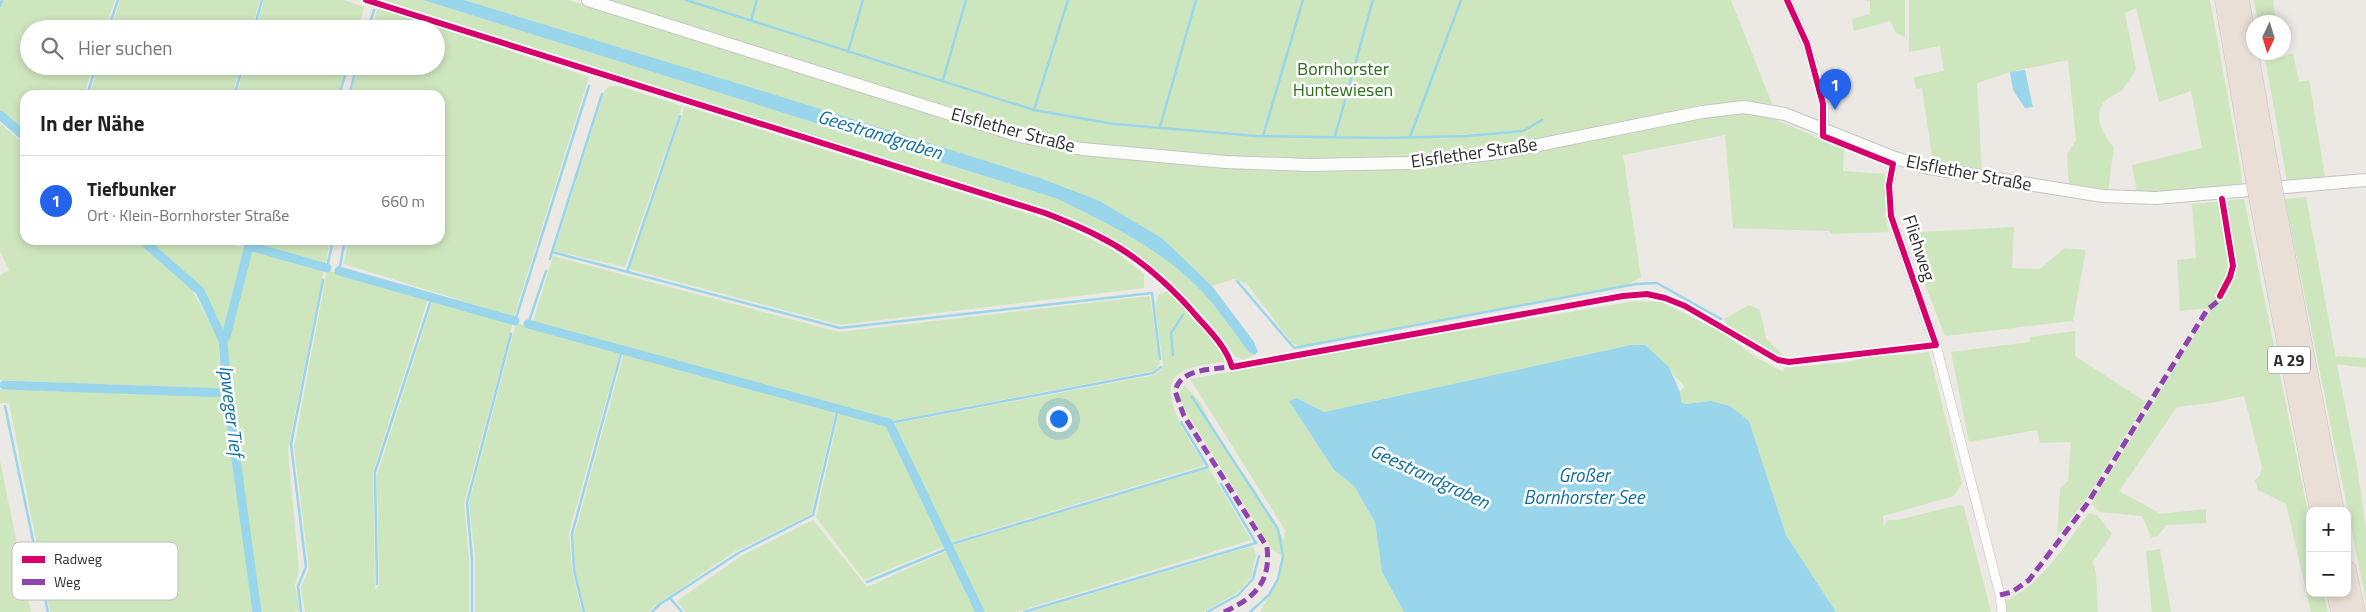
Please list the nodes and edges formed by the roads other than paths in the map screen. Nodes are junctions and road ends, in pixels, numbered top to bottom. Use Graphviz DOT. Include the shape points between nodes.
graph roads {
  1 [pos="588,0"];
  2 [pos="1788,0"];
  3 [pos="2224,0"];
  4 [pos="2240,0"];
  5 [pos="1822,128"];
  6 [pos="1895,158"];
  7 [pos="2261,168"];
  8 [pos="2366,180"];
  9 [pos="2269,208"];
  10 [pos="2318,507"];
  11 [pos="2334,507"];
  12 [pos="2351,589"];
  13 [pos="2337,597"];
  14 [pos="2002,612"];
  15 [pos="2340,612"];
  16 [pos="2356,612"];
  1 -- 5 [label="main road, Elsflether Straße" via="1020,136 1082,149 1251,164 1408,162 1499,152 1735,107 1769,110"];
  2 -- 5 [label="street" via="1807,44 1823,104"];
  3 -- 7 [label="highway, A 29"];
  4 -- 7 [label="highway, A 29"];
  5 -- 6 [label="main road, Elsflether Straße"];
  6 -- 8 [label="main road, Elsflether Straße" via="1965,175 2130,198 2194,196"];
  6 -- 14 [label="street, Fliehweg" via="1889,186 1891,216 1936,345"];
  7 -- 9 [label="highway, A 29, bridge"];
  9 -- 10 [label="highway, A 29"];
  9 -- 11 [label="highway, A 29"];
  12 -- 16 [label="highway"];
  13 -- 15 [label="highway"];
}
